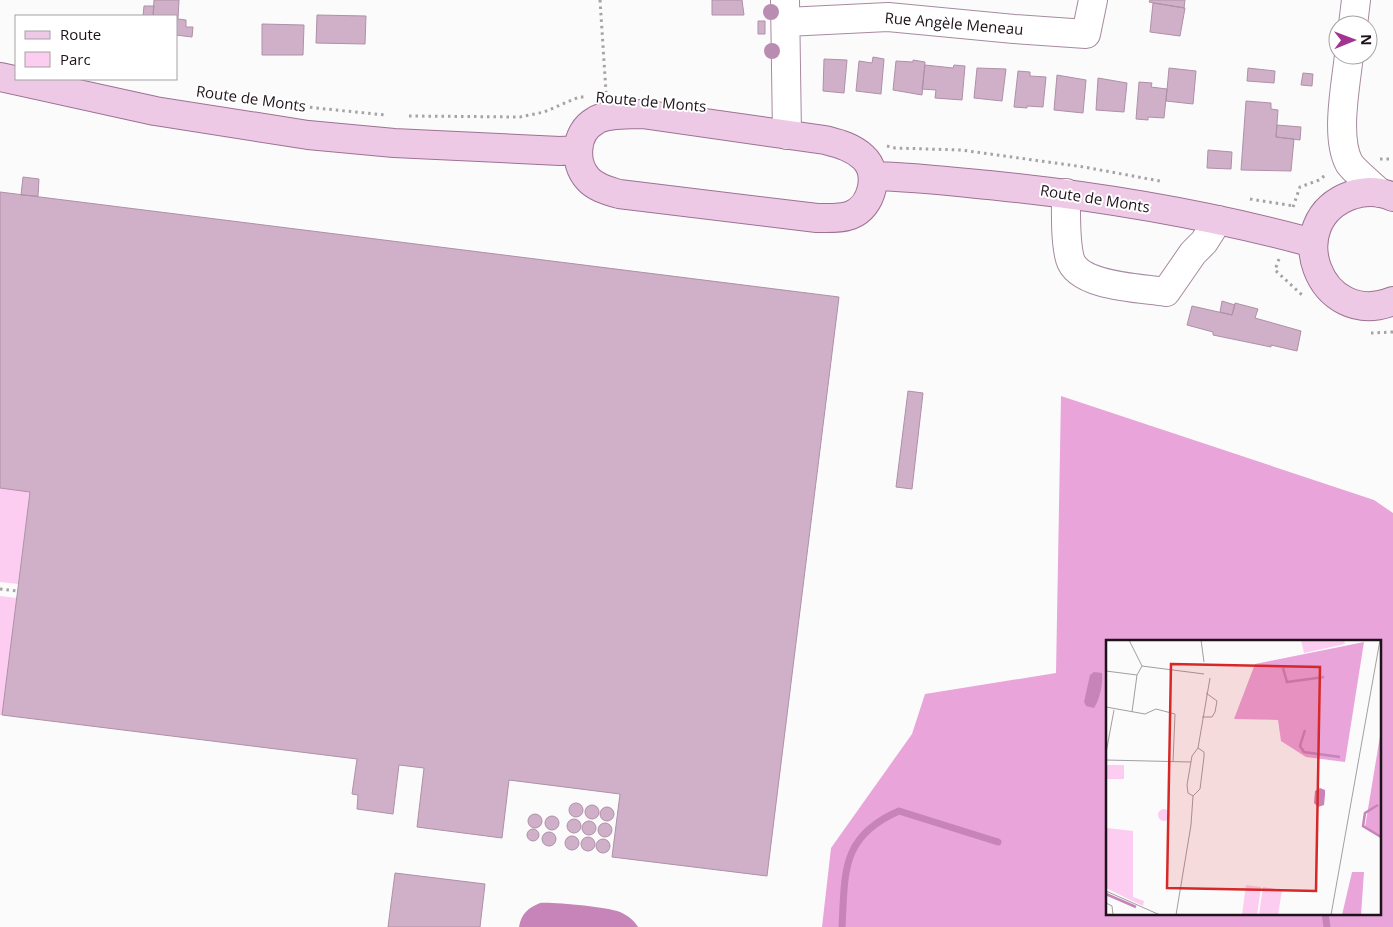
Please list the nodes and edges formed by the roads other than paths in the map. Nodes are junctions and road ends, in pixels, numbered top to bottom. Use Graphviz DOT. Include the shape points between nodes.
graph roads {
  1 [pos="1093,0"];
  2 [pos="1356,0"];
  3 [pos="786,11"];
  4 [pos="1354,15"];
  5 [pos="1349,65"];
  6 [pos="0,77"];
  7 [pos="787,135"];
  8 [pos="578,150"];
  9 [pos="1350,164"];
  10 [pos="873,176"];
  11 [pos="1066,193"];
  12 [pos="1386,195"];
  13 [pos="1333,206"];
  14 [pos="1218,220"];
  15 [pos="1313,243"];
  16 [pos="1393,301"];
  1 -- 3 [label="street, Rue Angèle Meneau" via="1086,34"];
  2 -- 4 [label="street"];
  3 -- 7 [label="street"];
  5 -- 9 [label="street" via="1342,123"];
  6 -- 8 [label="main road, Route de Monts" via="155,111 308,136 394,143"];
  7 -- 8 [label="main road, Route de Monts" via="642,114 595,121 582,133"];
  7 -- 10 [label="main road, Route de Monts" via="848,146 865,158"];
  8 -- 10 [label="main road" via="579,164 587,179 612,192 816,218 852,215 865,204"];
  9 -- 12 [label="street"];
  9 -- 13 [label="street"];
  10 -- 11 [label="main road, Route de Monts"];
  11 -- 14 [label="main road, Route de Monts"];
  11 -- 14 [label="street" via="1070,261 1080,274 1097,282 1166,292"];
  12 -- 13 [label="main road" via="1359,193"];
  13 -- 15 [label="main road" via="1323,216"];
  14 -- 15 [label="main road, Route de Monts"];
  15 -- 16 [label="main road" via="1314,261 1320,278 1332,292 1347,302 1364,306"];
}
